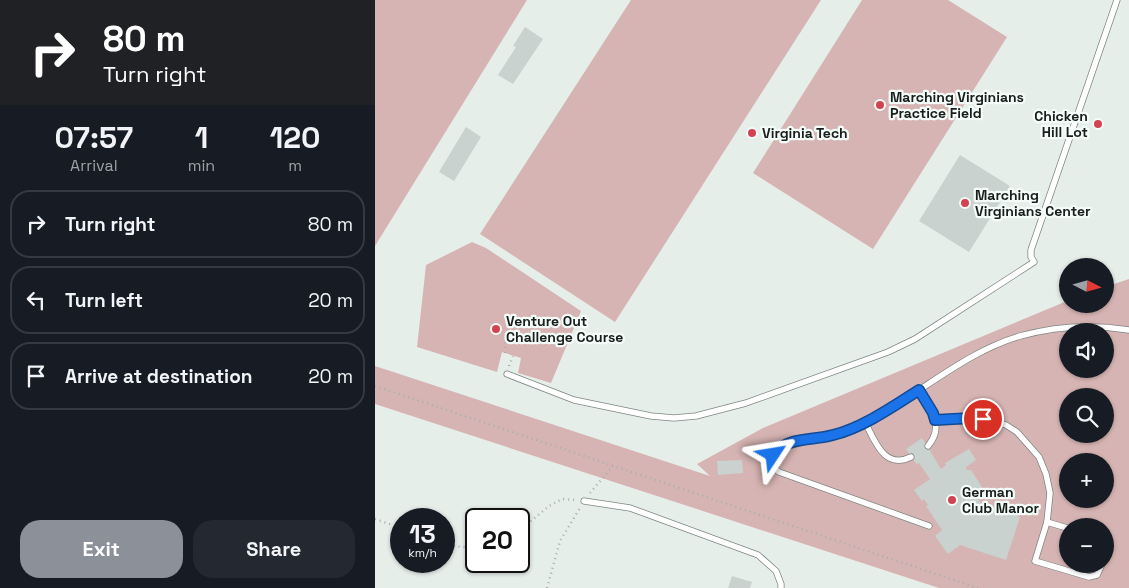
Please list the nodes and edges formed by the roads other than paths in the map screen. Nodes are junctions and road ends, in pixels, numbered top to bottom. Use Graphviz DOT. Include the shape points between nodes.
graph roads {
  1 [pos="1117,0"];
  2 [pos="1129,330"];
  3 [pos="507,374"];
  4 [pos="919,390"];
  5 [pos="935,420"];
  6 [pos="865,422"];
  7 [pos="928,446"];
  8 [pos="911,457"];
  9 [pos="584,501"];
  10 [pos="1047,522"];
  11 [pos="929,526"];
  12 [pos="1059,526"];
  13 [pos="1059,568"];
  14 [pos="1076,573"];
  15 [pos="1098,573"];
  16 [pos="781,588"];
  1 -- 3 [label="lane" via="1031,250 1034,262 915,339 888,352 746,403 689,417 651,416 574,400"];
  2 -- 4 [label="lane" via="1067,327 1020,336 994,345"];
  4 -- 5 [label="lane"];
  4 -- 6 [label="lane"];
  5 -- 7 [label="lane" via="935,435"];
  5 -- 10 [label="lane" via="972,418 994,421 1017,432 1039,457 1046,474 1050,493"];
  6 -- 8 [label="lane" via="887,458 903,461"];
  6 -- 11 [label="lane" via="833,435 786,444 778,448 771,463 779,472"];
  9 -- 16 [label="lane" via="630,508 758,555 776,572"];
  10 -- 12 [label="lane"];
  10 -- 13 [label="lane" via="1035,561"];
  14 -- 15 [label="lane" via="1089,577"];
}
